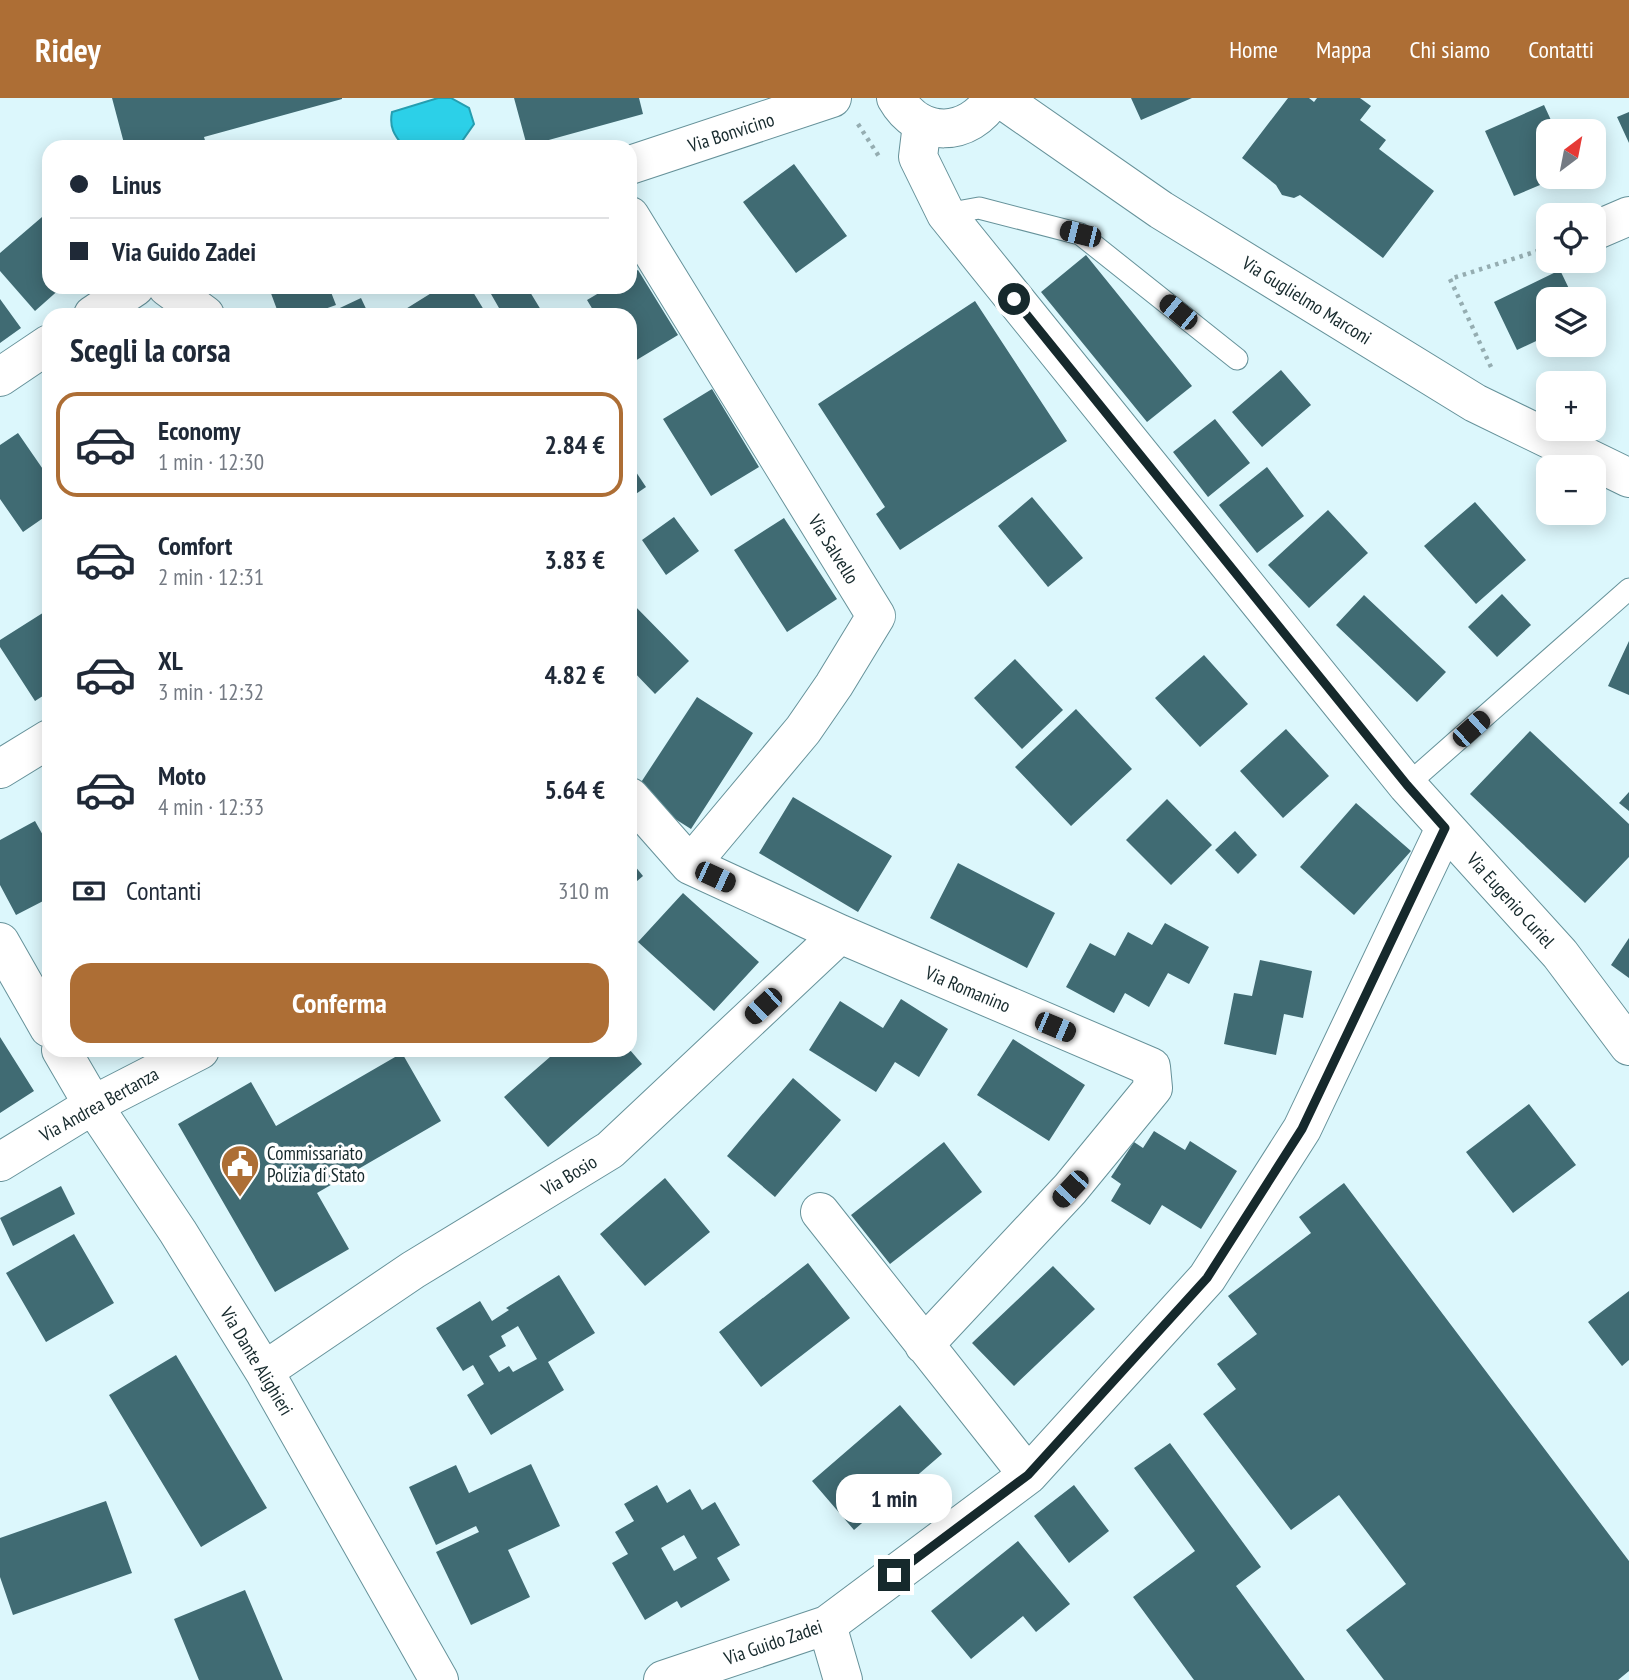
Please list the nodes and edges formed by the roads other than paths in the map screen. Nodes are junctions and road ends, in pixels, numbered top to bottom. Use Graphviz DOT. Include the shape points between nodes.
graph roads {
  1 [pos="832,98"];
  2 [pos="993,98"];
  3 [pos="999,98"];
  4 [pos="909,111"];
  5 [pos="637,163"];
  6 [pos="946,214"];
  7 [pos="1629,216"];
  8 [pos="1606,225"];
  9 [pos="637,227"];
  10 [pos="124,294"];
  11 [pos="176,294"];
  12 [pos="104,308"];
  13 [pos="196,308"];
  14 [pos="42,349"];
  15 [pos="1237,359"];
  16 [pos="0,377"];
  17 [pos="1629,478"];
  18 [pos="1629,589"];
  19 [pos="42,743"];
  20 [pos="0,769"];
  21 [pos="1407,785"];
  22 [pos="637,805"];
  23 [pos="1445,828"];
  24 [pos="690,865"];
  25 [pos="840,934"];
  26 [pos="0,942"];
  27 [pos="42,1016"];
  28 [pos="1629,1046"];
  29 [pos="65,1057"];
  30 [pos="186,1057"];
  31 [pos="93,1105"];
  32 [pos="0,1162"];
  33 [pos="820,1212"];
  34 [pos="924,1345"];
  35 [pos="264,1371"];
  36 [pos="1028,1475"];
  37 [pos="827,1625"];
  38 [pos="439,1680"];
  39 [pos="663,1680"];
  40 [pos="843,1680"];
  1 -- 5 [label="street, Via Bonvicino"];
  2 -- 4 [label="street" via="973,121 956,128 939,128"];
  3 -- 17 [label="street, Via Guglielmo Marconi" via="1161,210 1475,403"];
  4 -- 6 [label="street, Via Eugenio Curiel" via="918,157"];
  6 -- 15 [label="lane" via="979,208 1080,234"];
  6 -- 21 [label="street, Via Eugenio Curiel"];
  7 -- 8 [label="street"];
  9 -- 24 [label="street, Via Salvello" via="876,616 803,730"];
  10 -- 12 [label="street"];
  11 -- 13 [label="street"];
  14 -- 16 [label="street"];
  18 -- 21 [label="lane"];
  19 -- 20 [label="street"];
  21 -- 23 [label="street, Via Eugenio Curiel"];
  22 -- 24 [label="street, Via Romanino"];
  23 -- 28 [label="street, Via Eugenio Curiel" via="1560,954"];
  23 -- 36 [label="street, Via Guido Zadei" via="1302,1129 1207,1278"];
  24 -- 25 [label="street, Via Romanino"];
  25 -- 34 [label="street, Via Romanino" via="1151,1068 1153,1088 1112,1139"];
  25 -- 35 [label="street, Via Bosio" via="610,1150 413,1270"];
  26 -- 27 [label="street"];
  29 -- 31 [label="street, Via Dante Alighieri"];
  30 -- 31 [label="street, Via Andrea Bertanza"];
  31 -- 32 [label="street, Via Andrea Bertanza"];
  31 -- 35 [label="street, Via Dante Alighieri"];
  33 -- 34 [label="street"];
  34 -- 36 [label="street"];
  35 -- 38 [label="street, Via Dante Alighieri"];
  36 -- 37 [label="street, Via Guido Zadei"];
  37 -- 39 [label="street, Via Guido Zadei"];
  37 -- 40 [label="street"];
}
